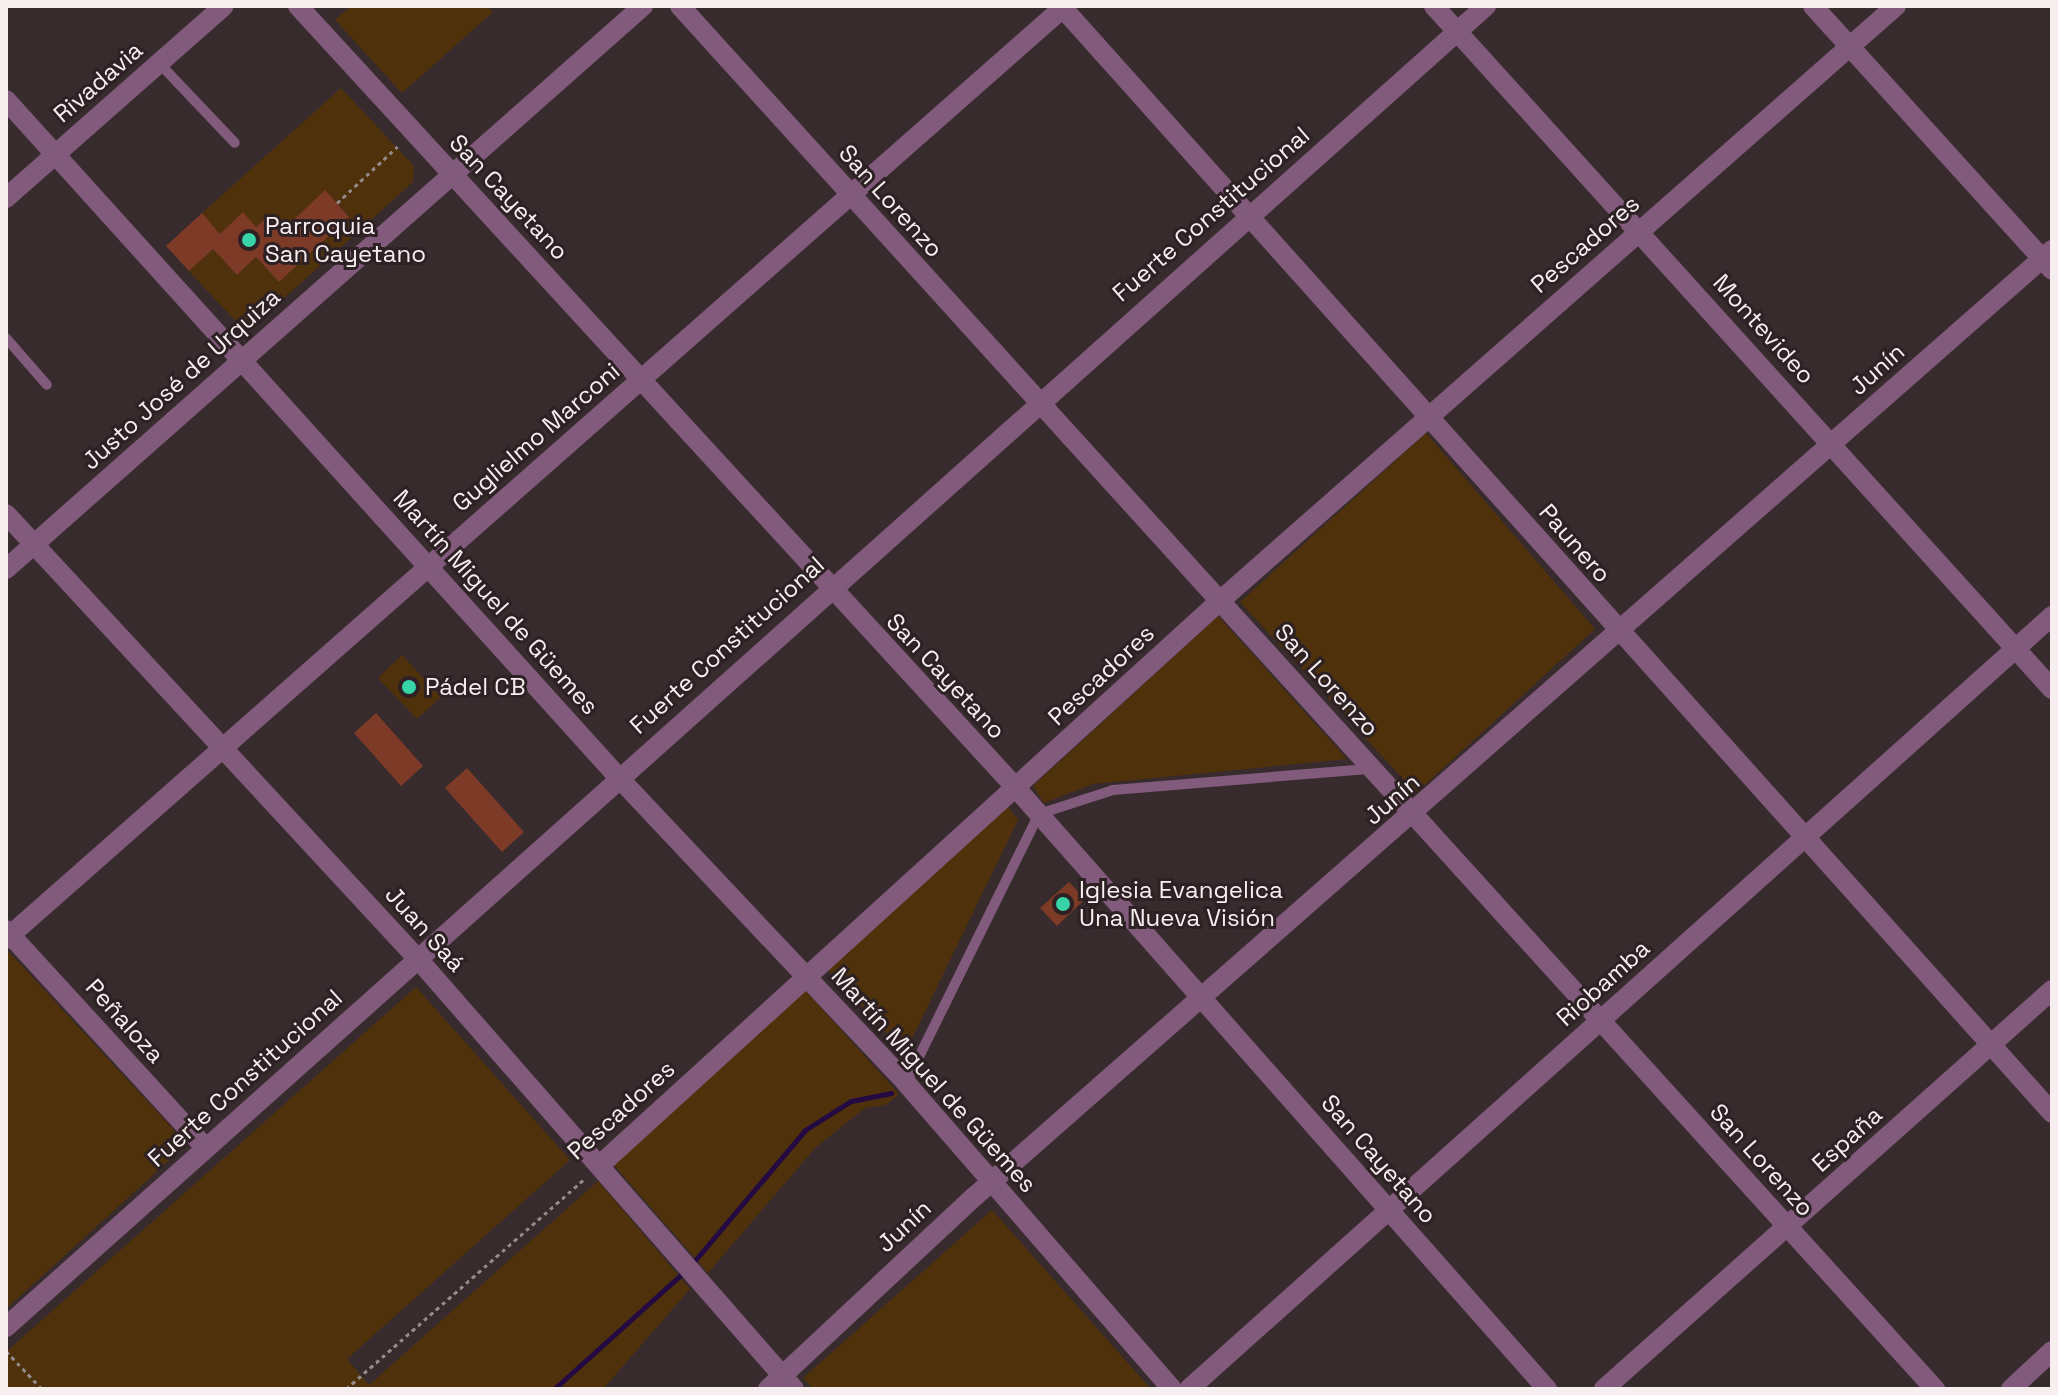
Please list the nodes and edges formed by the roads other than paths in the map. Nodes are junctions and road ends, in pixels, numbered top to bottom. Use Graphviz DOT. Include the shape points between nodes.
graph roads {
  1 [pos="224,6"];
  2 [pos="298,6"];
  3 [pos="643,6"];
  4 [pos="680,6"];
  5 [pos="1434,6"];
  6 [pos="1486,6"];
  7 [pos="1813,6"];
  8 [pos="1896,6"];
  9 [pos="1063,7"];
  10 [pos="1457,32"];
  11 [pos="1850,47"];
  12 [pos="159,63"];
  13 [pos="6,100"];
  14 [pos="235,143"];
  15 [pos="55,155"];
  16 [pos="452,175"];
  17 [pos="851,195"];
  18 [pos="6,198"];
  19 [pos="1247,216"];
  20 [pos="1641,231"];
  21 [pos="2049,260"];
  22 [pos="6,338"];
  23 [pos="240,359"];
  24 [pos="644,378"];
  25 [pos="47,385"];
  26 [pos="1037,402"];
  27 [pos="1429,416"];
  28 [pos="1832,444"];
  29 [pos="6,514"];
  30 [pos="34,545"];
  31 [pos="429,567"];
  32 [pos="6,569"];
  33 [pos="828,588"];
  34 [pos="1221,600"];
  35 [pos="2052,616"];
  36 [pos="1620,632"];
  37 [pos="2016,648"];
  38 [pos="2052,689"];
  39 [pos="224,747"];
  40 [pos="1371,769"];
  41 [pos="619,778"];
  42 [pos="1016,788"];
  43 [pos="1039,814"];
  44 [pos="1413,815"];
  45 [pos="1804,838"];
  46 [pos="8,935"];
  47 [pos="418,959"];
  48 [pos="804,975"];
  49 [pos="2052,990"];
  50 [pos="1204,1000"];
  51 [pos="1600,1021"];
  52 [pos="1991,1045"];
  53 [pos="906,1083"];
  54 [pos="2052,1113"];
  55 [pos="206,1148"];
  56 [pos="600,1165"];
  57 [pos="992,1181"];
  58 [pos="1389,1210"];
  59 [pos="1788,1227"];
  60 [pos="6,1327"];
  61 [pos="2052,1351"];
  62 [pos="781,1385"];
  63 [pos="1172,1389"];
  64 [pos="1189,1389"];
  65 [pos="1547,1389"];
  66 [pos="1604,1389"];
  67 [pos="1935,1389"];
  68 [pos="2011,1389"];
  1 -- 12 [label="street, Rivadavia"];
  2 -- 16 [label="street, San Cayetano"];
  3 -- 16 [label="street, Justo José de Urquiza"];
  4 -- 17 [label="street, San Lorenzo"];
  5 -- 10 [label="street, Montevideo"];
  6 -- 10 [label="street, Fuerte Constitucional"];
  7 -- 11 [label="street"];
  8 -- 11 [label="street, Pescadores"];
  9 -- 17 [label="street, Guglielmo Marconi"];
  9 -- 19 [label="street, Paunero"];
  10 -- 19 [label="street, Fuerte Constitucional"];
  10 -- 20 [label="street, Montevideo"];
  11 -- 20 [label="street, Pescadores"];
  11 -- 21 [label="street"];
  12 -- 14 [label="lane"];
  12 -- 15 [label="street, Rivadavia"];
  13 -- 15 [label="street, Martín Miguel de Güemes"];
  15 -- 18 [label="street, Rivadavia"];
  15 -- 23 [label="street, Martín Miguel de Güemes"];
  16 -- 23 [label="street, Justo José de Urquiza"];
  16 -- 24 [label="street, San Cayetano"];
  17 -- 24 [label="street, Guglielmo Marconi"];
  17 -- 26 [label="street, San Lorenzo"];
  19 -- 26 [label="street, Fuerte Constitucional"];
  19 -- 27 [label="street, Paunero"];
  20 -- 27 [label="street, Pescadores"];
  20 -- 28 [label="street, Montevideo"];
  21 -- 28 [label="street, Junín"];
  22 -- 25 [label="lane"];
  23 -- 30 [label="street, Justo José de Urquiza"];
  23 -- 31 [label="street, Martín Miguel de Güemes"];
  24 -- 31 [label="street, Guglielmo Marconi"];
  24 -- 33 [label="street, San Cayetano"];
  26 -- 33 [label="street, Fuerte Constitucional"];
  26 -- 34 [label="street, San Lorenzo"];
  27 -- 34 [label="street, Pescadores"];
  27 -- 36 [label="street, Paunero"];
  28 -- 36 [label="street, Junín"];
  28 -- 37 [label="street, Montevideo"];
  29 -- 30 [label="street, Juan Saá"];
  30 -- 32 [label="street, Justo José de Urquiza"];
  30 -- 39 [label="street, Juan Saá"];
  31 -- 39 [label="street, Guglielmo Marconi"];
  31 -- 41 [label="street, Martín Miguel de Güemes"];
  33 -- 41 [label="street, Fuerte Constitucional"];
  33 -- 42 [label="street, San Cayetano"];
  34 -- 40 [label="street, San Lorenzo"];
  34 -- 42 [label="street, Pescadores"];
  35 -- 37 [label="street, Riobamba"];
  36 -- 44 [label="street, Junín"];
  36 -- 45 [label="street, Paunero"];
  37 -- 38 [label="street, Montevideo"];
  37 -- 45 [label="street, Riobamba"];
  39 -- 46 [label="street, Guglielmo Marconi"];
  39 -- 47 [label="street, Juan Saá"];
  40 -- 43 [label="lane" via="1113,790"];
  40 -- 44 [label="street, San Lorenzo"];
  41 -- 47 [label="street, Fuerte Constitucional"];
  41 -- 48 [label="street, Martín Miguel de Güemes"];
  42 -- 43 [label="street, San Cayetano"];
  42 -- 48 [label="street, Pescadores"];
  43 -- 50 [label="street, San Cayetano"];
  43 -- 53 [label="lane"];
  44 -- 50 [label="street, Junín"];
  44 -- 51 [label="street, San Lorenzo"];
  45 -- 51 [label="street, Riobamba"];
  45 -- 52 [label="street, Paunero"];
  46 -- 55 [label="street, Peñaloza"];
  47 -- 55 [label="street, Fuerte Constitucional"];
  47 -- 56 [label="street, Juan Saá"];
  48 -- 53 [label="street, Martín Miguel de Güemes"];
  48 -- 56 [label="street, Pescadores"];
  49 -- 52 [label="street, España"];
  50 -- 57 [label="street, Junín"];
  50 -- 58 [label="street, San Cayetano"];
  51 -- 58 [label="street, Riobamba"];
  51 -- 59 [label="street, San Lorenzo"];
  52 -- 54 [label="street, Paunero"];
  52 -- 59 [label="street, España"];
  53 -- 57 [label="street, Martín Miguel de Güemes"];
  55 -- 60 [label="street, Fuerte Constitucional"];
  56 -- 62 [label="street, Juan Saá"];
  57 -- 62 [label="street, Junín"];
  57 -- 63 [label="street, Martín Miguel de Güemes"];
  58 -- 64 [label="street, Riobamba"];
  58 -- 65 [label="street, San Cayetano"];
  59 -- 66 [label="street, España"];
  59 -- 67 [label="street, San Lorenzo"];
  61 -- 68 [label="street"];
}
